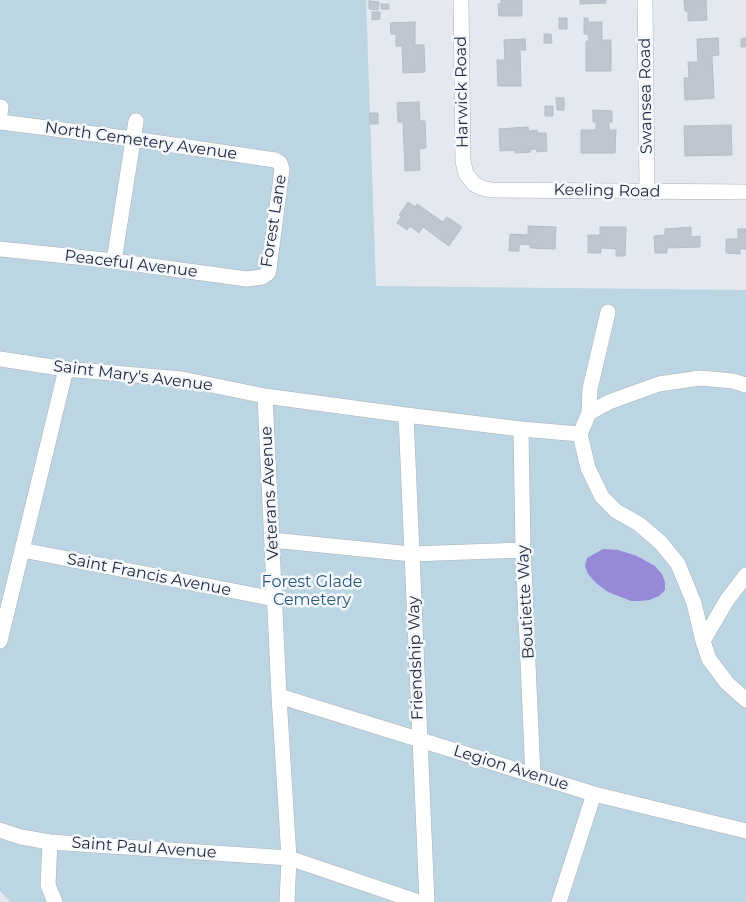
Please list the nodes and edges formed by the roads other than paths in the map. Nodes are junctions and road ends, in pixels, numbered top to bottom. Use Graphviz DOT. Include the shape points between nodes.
graph roads {
  1 [pos="461,0"];
  2 [pos="645,0"];
  3 [pos="136,121"];
  4 [pos="0,122"];
  5 [pos="134,139"];
  6 [pos="280,163"];
  7 [pos="471,181"];
  8 [pos="647,192"];
  9 [pos="746,192"];
  10 [pos="0,248"];
  11 [pos="114,261"];
  12 [pos="262,277"];
  13 [pos="608,312"];
  14 [pos="0,359"];
  15 [pos="66,369"];
  16 [pos="746,385"];
  17 [pos="266,396"];
  18 [pos="589,413"];
  19 [pos="406,415"];
  20 [pos="520,429"];
  21 [pos="580,434"];
  22 [pos="272,540"];
  23 [pos="22,550"];
  24 [pos="523,550"];
  25 [pos="411,554"];
  26 [pos="746,575"];
  27 [pos="275,599"];
  28 [pos="0,641"];
  29 [pos="703,641"];
  30 [pos="279,696"];
  31 [pos="746,700"];
  32 [pos="419,739"];
  33 [pos="533,776"];
  34 [pos="594,794"];
  35 [pos="0,830"];
  36 [pos="746,831"];
  37 [pos="50,842"];
  38 [pos="289,858"];
  39 [pos="55,902"];
  40 [pos="288,902"];
  41 [pos="419,902"];
  42 [pos="427,902"];
  43 [pos="558,902"];
  1 -- 7 [label="street, Harwick Road" via="463,161"];
  2 -- 8 [label="street, Swansea Road"];
  3 -- 5 [label="street"];
  4 -- 5 [label="street, North Cemetery Avenue"];
  5 -- 6 [label="street, North Cemetery Avenue"];
  5 -- 11 [label="street"];
  6 -- 12 [label="street, Forest Lane" via="282,168 269,269"];
  7 -- 8 [label="street, Keeling Road" via="491,190"];
  8 -- 9 [label="street, Keeling Road"];
  10 -- 11 [label="street, Peaceful Avenue"];
  11 -- 12 [label="street, Peaceful Avenue" via="247,279"];
  13 -- 18 [label="street" via="590,389"];
  14 -- 15 [label="street, Saint Mary's Avenue"];
  15 -- 17 [label="street, Saint Mary's Avenue" via="182,379"];
  15 -- 23 [label="street"];
  16 -- 18 [label="street" via="700,378 659,384 609,402"];
  17 -- 19 [label="street"];
  17 -- 22 [label="street, Veterans Avenue"];
  18 -- 21 [label="street"];
  19 -- 20 [label="street"];
  19 -- 25 [label="street, Friendship Way"];
  20 -- 21 [label="street"];
  20 -- 24 [label="street, Boutiette Way"];
  21 -- 29 [label="street" via="588,468 602,497 616,511 639,524 678,564 694,603"];
  22 -- 25 [label="street"];
  22 -- 27 [label="street, Veterans Avenue"];
  23 -- 27 [label="street, Saint Francis Avenue"];
  23 -- 28 [label="street"];
  24 -- 25 [label="street"];
  24 -- 33 [label="street, Boutiette Way"];
  25 -- 32 [label="street, Friendship Way"];
  26 -- 29 [label="street"];
  27 -- 30 [label="street, Veterans Avenue"];
  29 -- 31 [label="street" via="709,659"];
  30 -- 32 [label="street, Legion Avenue"];
  30 -- 38 [label="street, Veterans Avenue"];
  32 -- 33 [label="street, Legion Avenue"];
  32 -- 42 [label="street, Friendship Way"];
  33 -- 34 [label="street, Legion Avenue"];
  34 -- 36 [label="street, Legion Avenue"];
  34 -- 43 [label="street"];
  35 -- 37 [label="street, Saint Paul Avenue"];
  37 -- 38 [label="street, Saint Paul Avenue"];
  37 -- 39 [label="street" via="48,885"];
  38 -- 40 [label="street, Veterans Avenue"];
  38 -- 41 [label="street"];
}
